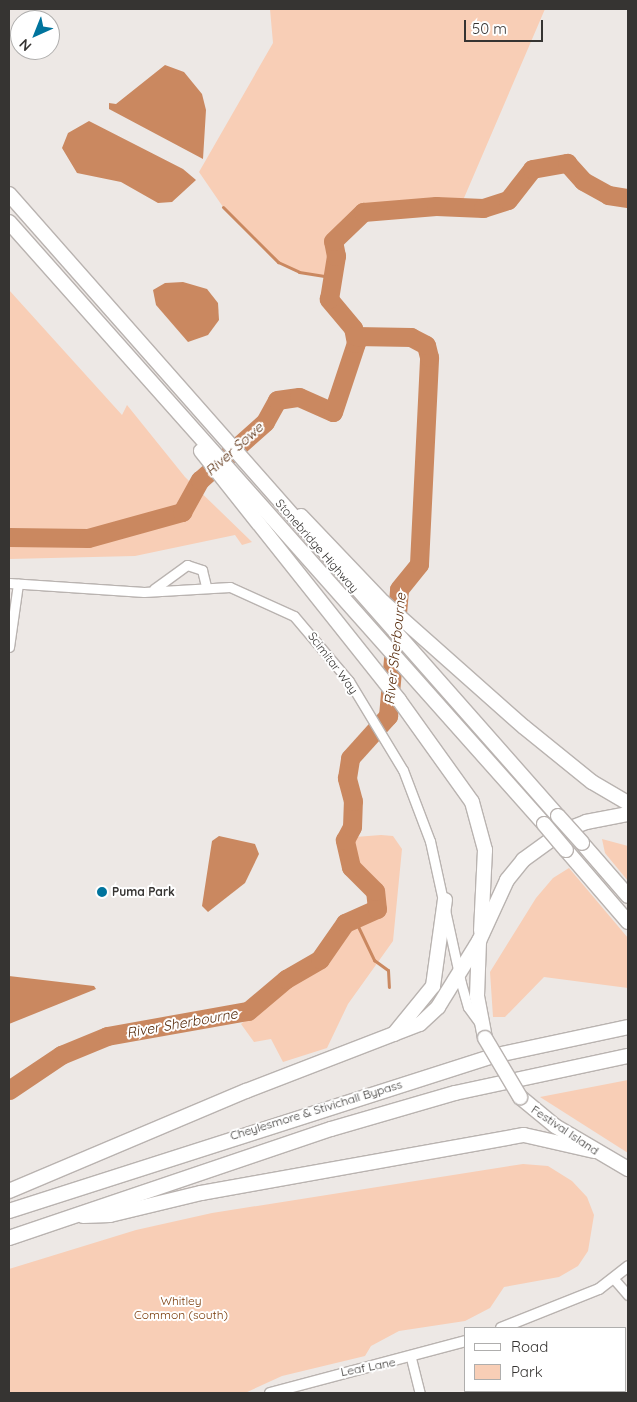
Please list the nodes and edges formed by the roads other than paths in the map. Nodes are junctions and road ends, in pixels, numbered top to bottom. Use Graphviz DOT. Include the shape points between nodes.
graph roads {
  1 [pos="9,194"];
  2 [pos="9,222"];
  3 [pos="251,467"];
  4 [pos="232,481"];
  5 [pos="14,583"];
  6 [pos="206,586"];
  7 [pos="144,592"];
  8 [pos="9,647"];
  9 [pos="628,803"];
  10 [pos="628,814"];
  11 [pos="628,896"];
  12 [pos="445,900"];
  13 [pos="628,922"];
  14 [pos="480,936"];
  15 [pos="458,972"];
  16 [pos="479,1022"];
  17 [pos="628,1027"];
  18 [pos="394,1034"];
  19 [pos="628,1056"];
  20 [pos="595,1151"];
  21 [pos="613,1160"];
  22 [pos="628,1169"];
  23 [pos="628,1178"];
  24 [pos="9,1191"];
  25 [pos="9,1211"];
  26 [pos="68,1216"];
  27 [pos="9,1238"];
  28 [pos="628,1266"];
  29 [pos="614,1279"];
  30 [pos="628,1295"];
  31 [pos="502,1327"];
  32 [pos="464,1342"];
  33 [pos="410,1358"];
  34 [pos="270,1393"];
  35 [pos="420,1393"];
  1 -- 3 [label="highway, Stonebridge Highway" via="212,429"];
  2 -- 4 [label="highway, Stonebridge Highway" via="156,386"];
  3 -- 9 [label="highway" via="408,625 575,769"];
  3 -- 11 [label="highway, Stonebridge Highway, bridge" via="378,617"];
  4 -- 13 [label="highway, Stonebridge Highway, bridge" via="544,824"];
  4 -- 14 [label="highway" via="453,770 481,828 486,866"];
  5 -- 7 [label="street, Scimitar Way"];
  5 -- 8 [label="street"];
  6 -- 7 [label="street, Scimitar Way"];
  6 -- 7 [label="street, Scimitar Way" via="202,570 187,565 163,585"];
  6 -- 12 [label="street, Scimitar Way" via="246,592 294,616 318,639 383,737 420,811"];
  10 -- 14 [label="highway, Festival Island" via="586,822 534,851 507,880"];
  12 -- 15 [label="street, Scimitar Way"];
  12 -- 18 [label="highway" via="433,986"];
  14 -- 15 [label="highway"];
  14 -- 16 [label="highway, Festival Island"];
  15 -- 16 [label="street, Scimitar Way" via="468,1007"];
  15 -- 18 [label="highway" via="433,1014"];
  16 -- 20 [label="highway, Festival Island, bridge" via="520,1097"];
  17 -- 25 [label="highway, Cheylesmore & Stivichall Bypass" via="493,1056"];
  18 -- 24 [label="highway" via="255,1087"];
  19 -- 26 [label="highway, Cheylesmore & Stivichall Bypass" via="445,1096 227,1161"];
  20 -- 21 [label="highway, Festival Island"];
  20 -- 26 [label="highway" via="524,1135 201,1193 110,1215"];
  21 -- 22 [label="highway, Festival Island"];
  21 -- 23 [label="street"];
  26 -- 27 [label="highway, Cheylesmore & Stivichall Bypass"];
  28 -- 29 [label="street"];
  29 -- 30 [label="street"];
  29 -- 31 [label="street"];
  32 -- 33 [label="street, Leaf Lane"];
  33 -- 34 [label="street, Leaf Lane" via="345,1370"];
  33 -- 35 [label="street"];
}
